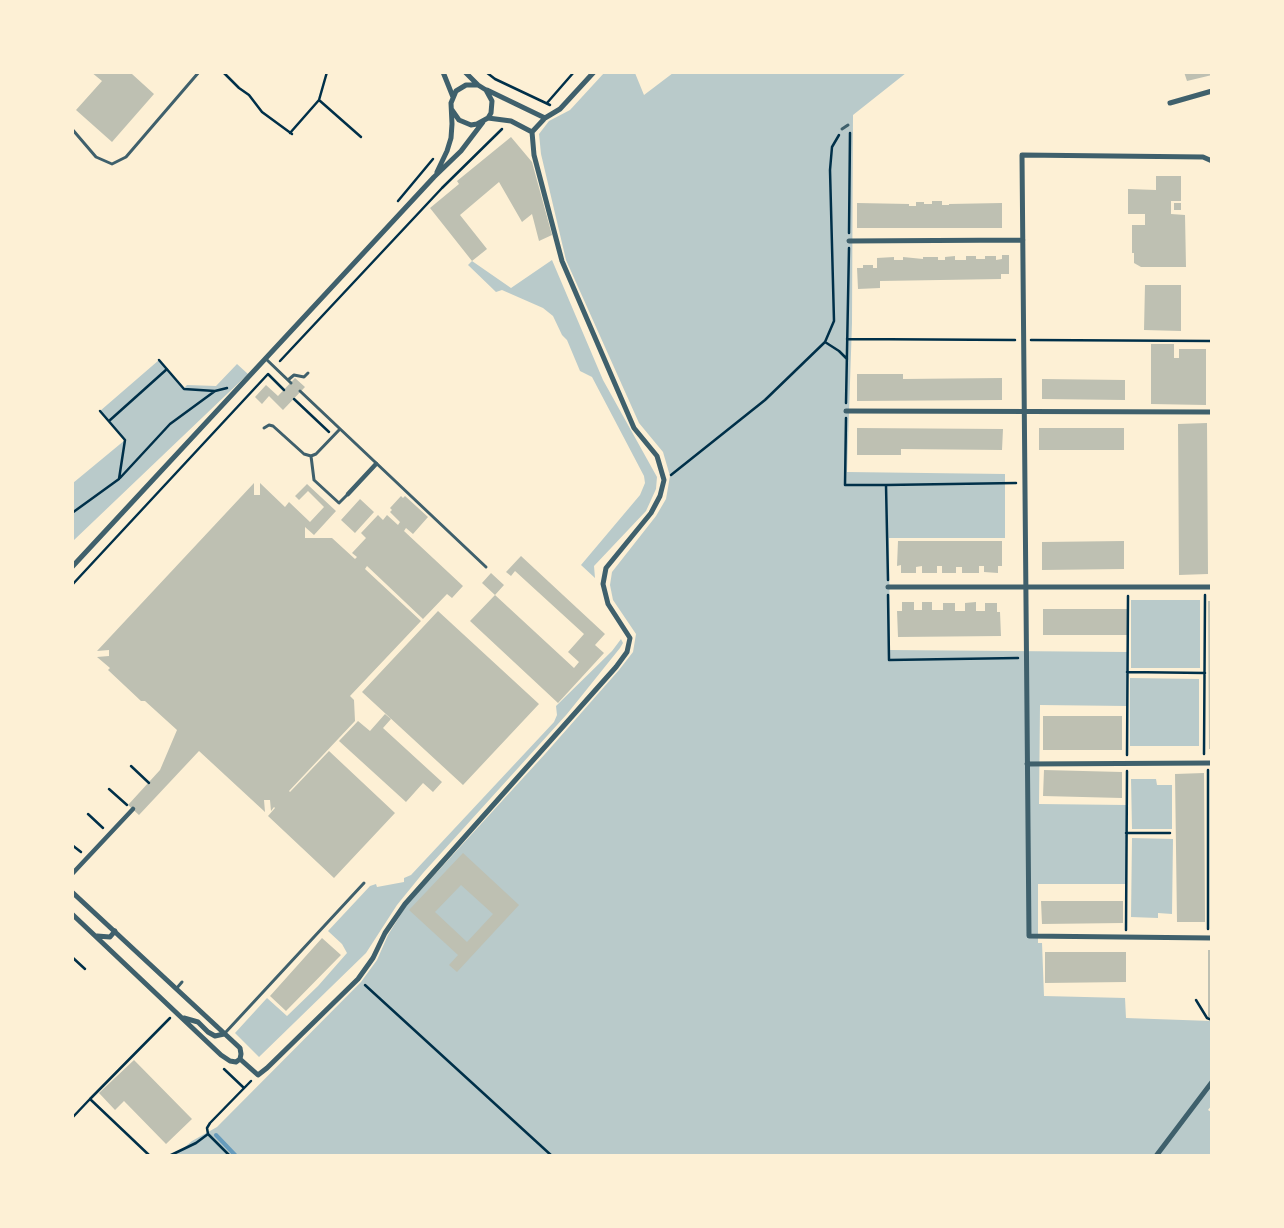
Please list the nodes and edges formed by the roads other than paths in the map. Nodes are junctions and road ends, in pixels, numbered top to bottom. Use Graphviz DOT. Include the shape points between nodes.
graph roads {
  1 [pos="199,72"];
  2 [pos="443,72"];
  3 [pos="465,72"];
  4 [pos="594,72"];
  5 [pos="478,85"];
  6 [pos="486,90"];
  7 [pos="1212,91"];
  8 [pos="453,97"];
  9 [pos="1170,102"];
  10 [pos="452,110"];
  11 [pos="545,118"];
  12 [pos="485,120"];
  13 [pos="848,125"];
  14 [pos="72,128"];
  15 [pos="842,129"];
  16 [pos="532,132"];
  17 [pos="1212,161"];
  18 [pos="434,176"];
  19 [pos="1023,240"];
  20 [pos="849,241"];
  21 [pos="266,359"];
  22 [pos="308,373"];
  23 [pos="300,392"];
  24 [pos="846,411"];
  25 [pos="1024,412"];
  26 [pos="1212,412"];
  27 [pos="264,428"];
  28 [pos="340,429"];
  29 [pos="311,456"];
  30 [pos="376,464"];
  31 [pos="348,494"];
  32 [pos="72,566"];
  33 [pos="486,567"];
  34 [pos="888,587"];
  35 [pos="1208,587"];
  36 [pos="1026,588"];
  37 [pos="1208,763"];
  38 [pos="1027,764"];
  39 [pos="132,810"];
  40 [pos="72,874"];
  41 [pos="364,883"];
  42 [pos="72,892"];
  43 [pos="72,914"];
  44 [pos="115,932"];
  45 [pos="97,936"];
  46 [pos="1210,938"];
  47 [pos="182,982"];
  48 [pos="176,989"];
  49 [pos="184,1018"];
  50 [pos="224,1034"];
  51 [pos="240,1060"];
  52 [pos="1212,1082"];
  53 [pos="1156,1156"];
  1 -- 14 [label="lane" via="126,157 112,164 96,157"];
  2 -- 8 [label="street"];
  3 -- 5 [label="street"];
  4 -- 11 [label="street" via="560,109"];
  5 -- 6 [label="street"];
  5 -- 8 [label="street" via="460,87"];
  6 -- 11 [label="street"];
  6 -- 12 [label="street" via="492,100 491,113"];
  7 -- 9 [label="street"];
  8 -- 10 [label="street"];
  10 -- 12 [label="street" via="464,124"];
  10 -- 18 [label="street" via="447,151"];
  11 -- 16 [label="street"];
  12 -- 16 [label="street" via="511,121"];
  12 -- 18 [label="street" via="461,151"];
  13 -- 15 [label="lane"];
  16 -- 51 [label="street" via="534,155 562,261 634,428 657,456 664,480 651,513 606,568 603,584 608,604 630,638 627,652 405,904 358,979 258,1075"];
  17 -- 19 [label="street" via="1203,157 1022,156"];
  18 -- 21 [label="street"];
  19 -- 20 [label="street"];
  19 -- 25 [label="street"];
  21 -- 22 [label="lane" via="289,381 294,375 304,377"];
  21 -- 32 [label="street"];
  23 -- 28 [label="lane"];
  24 -- 25 [label="street"];
  25 -- 26 [label="street"];
  25 -- 36 [label="street"];
  27 -- 29 [label="lane" via="273,426 304,454"];
  28 -- 29 [label="lane"];
  28 -- 30 [label="lane"];
  29 -- 31 [label="lane" via="314,480 339,504"];
  30 -- 31 [label="street"];
  30 -- 33 [label="lane"];
  34 -- 36 [label="street"];
  35 -- 36 [label="street"];
  36 -- 38 [label="street"];
  37 -- 38 [label="street"];
  38 -- 46 [label="street" via="1029,936"];
  39 -- 40 [label="street"];
  41 -- 50 [label="lane"];
  42 -- 44 [label="street"];
  43 -- 45 [label="street"];
  44 -- 45 [label="street" via="110,937"];
  44 -- 48 [label="street"];
  45 -- 49 [label="street"];
  47 -- 48 [label="lane"];
  48 -- 50 [label="street"];
  49 -- 50 [label="street" via="198,1022 215,1036"];
  49 -- 51 [label="street" via="221,1055 230,1061"];
  50 -- 51 [label="street" via="240,1048"];
  52 -- 53 [label="street"];
}
